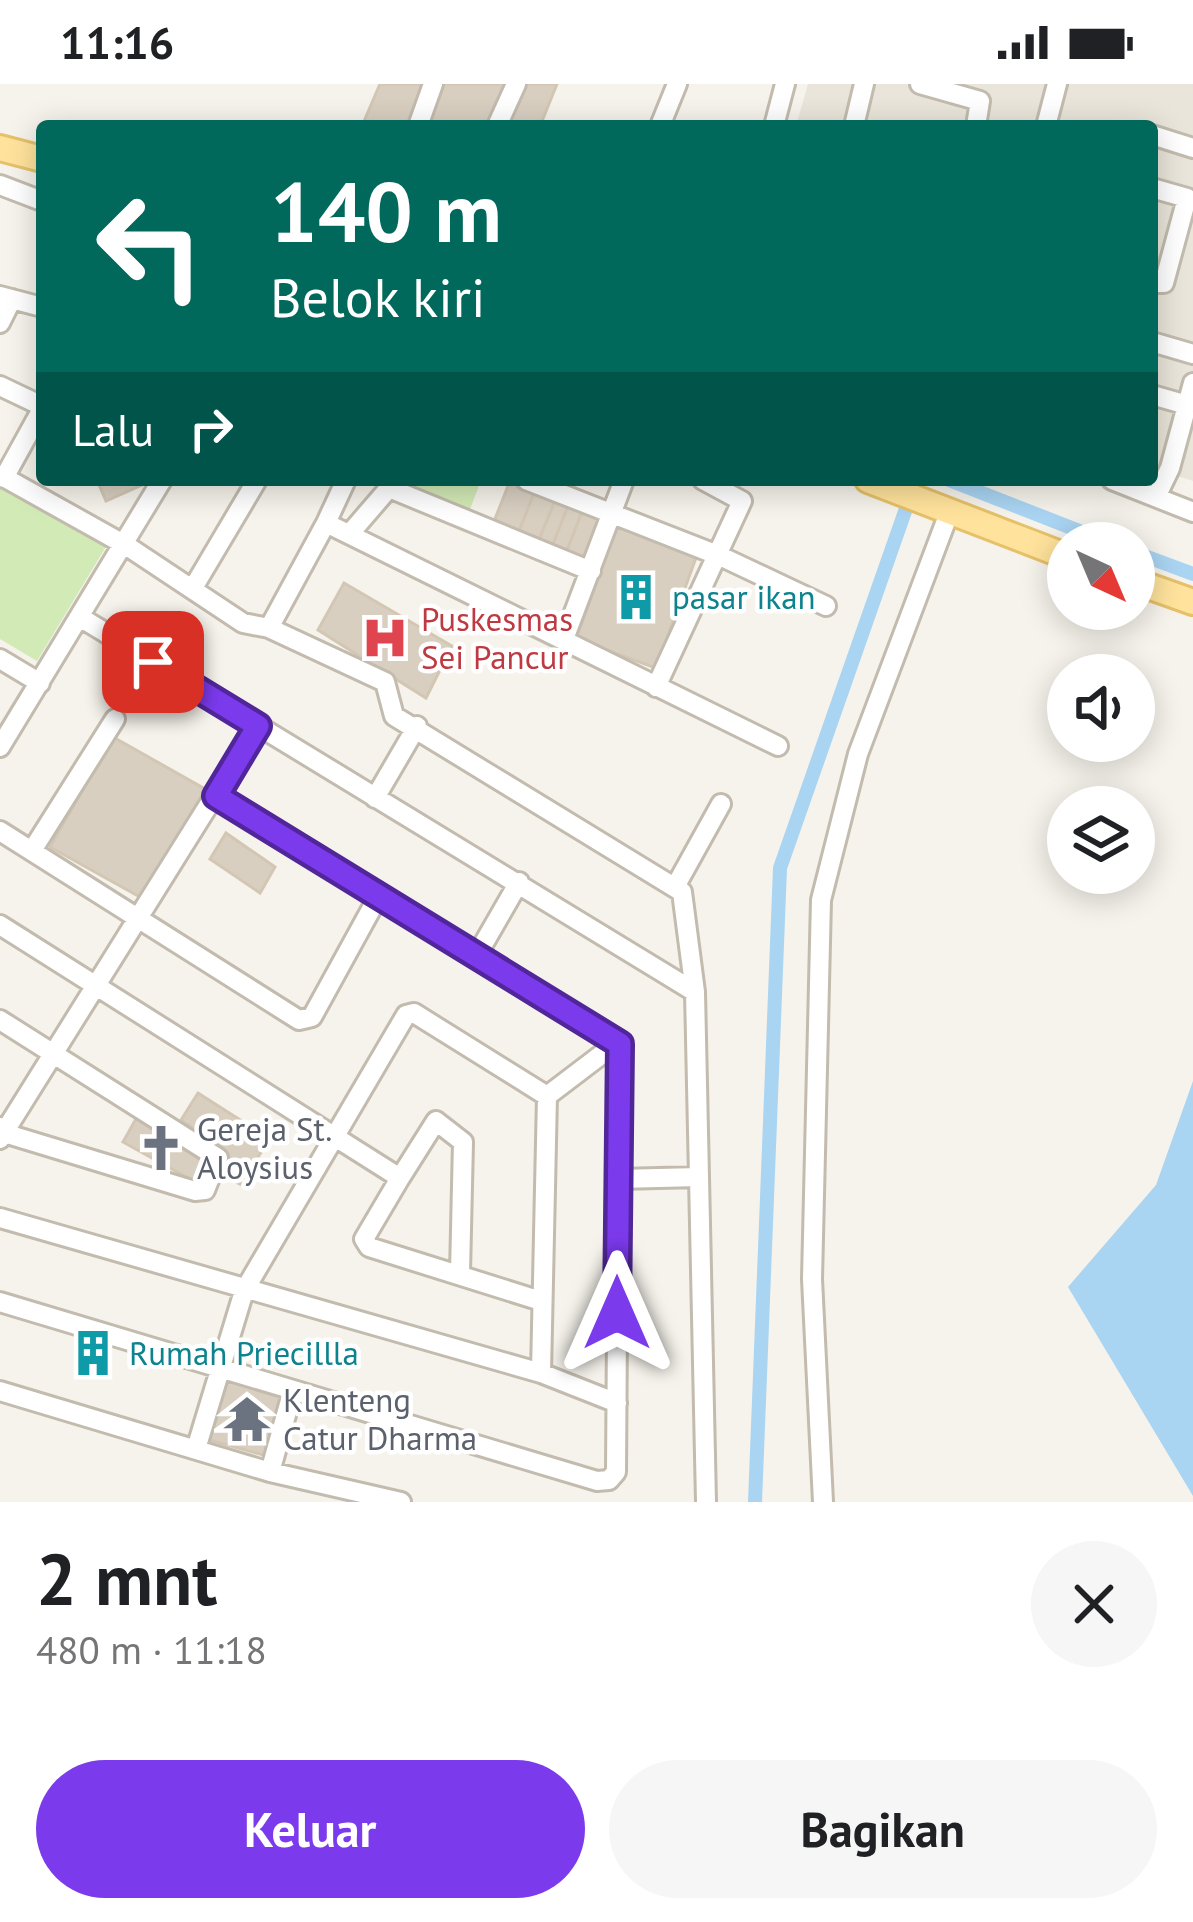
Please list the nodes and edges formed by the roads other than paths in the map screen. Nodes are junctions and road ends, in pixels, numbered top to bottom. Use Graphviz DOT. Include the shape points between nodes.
graph roads {
  1 [pos="433,84"];
  2 [pos="516,84"];
  3 [pos="676,84"];
  4 [pos="785,84"];
  5 [pos="864,84"];
  6 [pos="920,84"];
  7 [pos="1057,84"];
  8 [pos="420,120"];
  9 [pos="500,120"];
  10 [pos="662,120"];
  11 [pos="776,120"];
  12 [pos="860,120"];
  13 [pos="977,120"];
  14 [pos="1048,120"];
  15 [pos="1158,137"];
  16 [pos="0,148"];
  17 [pos="1193,148"];
  18 [pos="36,157"];
  19 [pos="0,185"];
  20 [pos="1158,190"];
  21 [pos="36,199"];
  22 [pos="1158,244"];
  23 [pos="1175,246"];
  24 [pos="1158,283"];
  25 [pos="6,298"];
  26 [pos="36,306"];
  27 [pos="0,323"];
  28 [pos="1158,344"];
  29 [pos="1193,354"];
  30 [pos="1193,383"];
  31 [pos="0,386"];
  32 [pos="1158,397"];
  33 [pos="36,404"];
  34 [pos="1187,405"];
  35 [pos="36,417"];
  36 [pos="1161,465"];
  37 [pos="2,476"];
  38 [pos="159,486"];
  39 [pos="253,486"];
  40 [pos="343,486"];
  41 [pos="388,486"];
  42 [pos="395,486"];
  43 [pos="541,486"];
  44 [pos="622,486"];
  45 [pos="714,486"];
  46 [pos="882,486"];
  47 [pos="1128,486"];
  48 [pos="1158,486"];
  49 [pos="1156,497"];
  50 [pos="1193,512"];
  51 [pos="949,513"];
  52 [pos="613,514"];
  53 [pos="326,523"];
  54 [pos="352,531"];
  55 [pos="127,546"];
  56 [pos="1047,548"];
  57 [pos="720,556"];
  58 [pos="591,571"];
  59 [pos="193,588"];
  60 [pos="1155,588"];
  61 [pos="1193,602"];
  62 [pos="826,607"];
  63 [pos="83,619"];
  64 [pos="268,628"];
  65 [pos="563,639"];
  66 [pos="0,659"];
  67 [pos="40,682"];
  68 [pos="656,686"];
  69 [pos="115,719"];
  70 [pos="258,726"];
  71 [pos="418,726"];
  72 [pos="1,742"];
  73 [pos="778,746"];
  74 [pos="216,796"];
  75 [pos="376,798"];
  76 [pos="721,804"];
  77 [pos="0,831"];
  78 [pos="32,849"];
  79 [pos="519,882"];
  80 [pos="675,886"];
  81 [pos="379,895"];
  82 [pos="141,919"];
  83 [pos="0,926"];
  84 [pos="477,955"];
  85 [pos="100,985"];
  86 [pos="695,992"];
  87 [pos="0,1020"];
  88 [pos="618,1042"];
  89 [pos="55,1054"];
  90 [pos="547,1096"];
  91 [pos="2,1133"];
  92 [pos="332,1136"];
  93 [pos="699,1177"];
  94 [pos="400,1178"];
  95 [pos="618,1179"];
  96 [pos="0,1218"];
  97 [pos="460,1273"];
  98 [pos="244,1292"];
  99 [pos="541,1301"];
  100 [pos="0,1302"];
  101 [pos="218,1367"];
  102 [pos="541,1373"];
  103 [pos="293,1390"];
  104 [pos="0,1391"];
  105 [pos="617,1403"];
  106 [pos="196,1449"];
  107 [pos="270,1472"];
  108 [pos="401,1502"];
  109 [pos="706,1502"];
  110 [pos="823,1502"];
  1 -- 8 [label="street"];
  2 -- 9 [label="street"];
  3 -- 10 [label="street"];
  4 -- 11 [label="street"];
  5 -- 12 [label="street"];
  6 -- 13 [label="street" via="980,101"];
  7 -- 14 [label="street"];
  15 -- 17 [label="street"];
  16 -- 18 [label="main road"];
  19 -- 21 [label="street"];
  20 -- 23 [label="street" via="1187,198"];
  22 -- 23 [label="street"];
  23 -- 24 [label="street"];
  25 -- 26 [label="street"];
  25 -- 27 [label="street"];
  28 -- 29 [label="street"];
  30 -- 34 [label="street"];
  31 -- 33 [label="street"];
  32 -- 34 [label="street"];
  34 -- 36 [label="street"];
  35 -- 37 [label="street"];
  37 -- 55 [label="street"];
  38 -- 55 [label="street"];
  39 -- 59 [label="street"];
  40 -- 53 [label="street"];
  41 -- 54 [label="street"];
  42 -- 58 [label="street"];
  43 -- 52 [label="street"];
  44 -- 52 [label="street"];
  45 -- 57 [label="street" via="742,501"];
  46 -- 51 [label="main road"];
  47 -- 49 [label="street"];
  48 -- 49 [label="street"];
  49 -- 50 [label="street"];
  51 -- 56 [label="main road"];
  51 -- 110 [label="street" via="858,754 821,900 812,1279"];
  52 -- 57 [label="street"];
  52 -- 58 [label="street"];
  53 -- 54 [label="street"];
  53 -- 64 [label="street"];
  54 -- 65 [label="street"];
  55 -- 59 [label="street"];
  55 -- 63 [label="street"];
  57 -- 62 [label="street"];
  57 -- 68 [label="street"];
  58 -- 65 [label="street"];
  59 -- 64 [label="street" via="242,623"];
  60 -- 61 [label="main road"];
  63 -- 67 [label="street"];
  63 -- 70 [label="street"];
  64 -- 71 [label="street" via="386,682 391,712"];
  65 -- 68 [label="street"];
  66 -- 67 [label="street"];
  67 -- 72 [label="street"];
  68 -- 73 [label="street"];
  69 -- 78 [label="street"];
  70 -- 74 [label="street"];
  70 -- 75 [label="street"];
  71 -- 75 [label="street"];
  71 -- 80 [label="street"];
  74 -- 81 [label="street"];
  74 -- 82 [label="street"];
  75 -- 79 [label="street"];
  76 -- 80 [label="street"];
  77 -- 78 [label="street"];
  78 -- 82 [label="street"];
  79 -- 84 [label="street"];
  79 -- 86 [label="street"];
  80 -- 86 [label="street" via="686,898"];
  81 -- 82 [label="street" via="305,1021"];
  81 -- 84 [label="street"];
  82 -- 85 [label="street"];
  83 -- 85 [label="street"];
  84 -- 88 [label="street"];
  85 -- 89 [label="street"];
  85 -- 92 [label="street"];
  86 -- 93 [label="street"];
  87 -- 89 [label="street"];
  88 -- 90 [label="street"];
  88 -- 95 [label="street"];
  89 -- 91 [label="street"];
  89 -- 91 [label="street" via="218,1158 206,1190"];
  90 -- 92 [label="street" via="410,1012"];
  90 -- 99 [label="street"];
  92 -- 94 [label="street"];
  92 -- 98 [label="street"];
  93 -- 95 [label="street"];
  93 -- 109 [label="street"];
  94 -- 97 [label="street" via="366,1243"];
  94 -- 97 [label="street" via="436,1121 463,1142"];
  95 -- 105 [label="street"];
  96 -- 98 [label="street"];
  97 -- 99 [label="street"];
  98 -- 101 [label="street"];
  98 -- 102 [label="street"];
  99 -- 102 [label="street"];
  100 -- 101 [label="street"];
  101 -- 103 [label="street"];
  101 -- 106 [label="street"];
  102 -- 105 [label="street"];
  103 -- 105 [label="street" via="597,1481 616,1472"];
  103 -- 107 [label="street"];
  104 -- 106 [label="street"];
  106 -- 107 [label="street"];
  107 -- 108 [label="street"];
}
